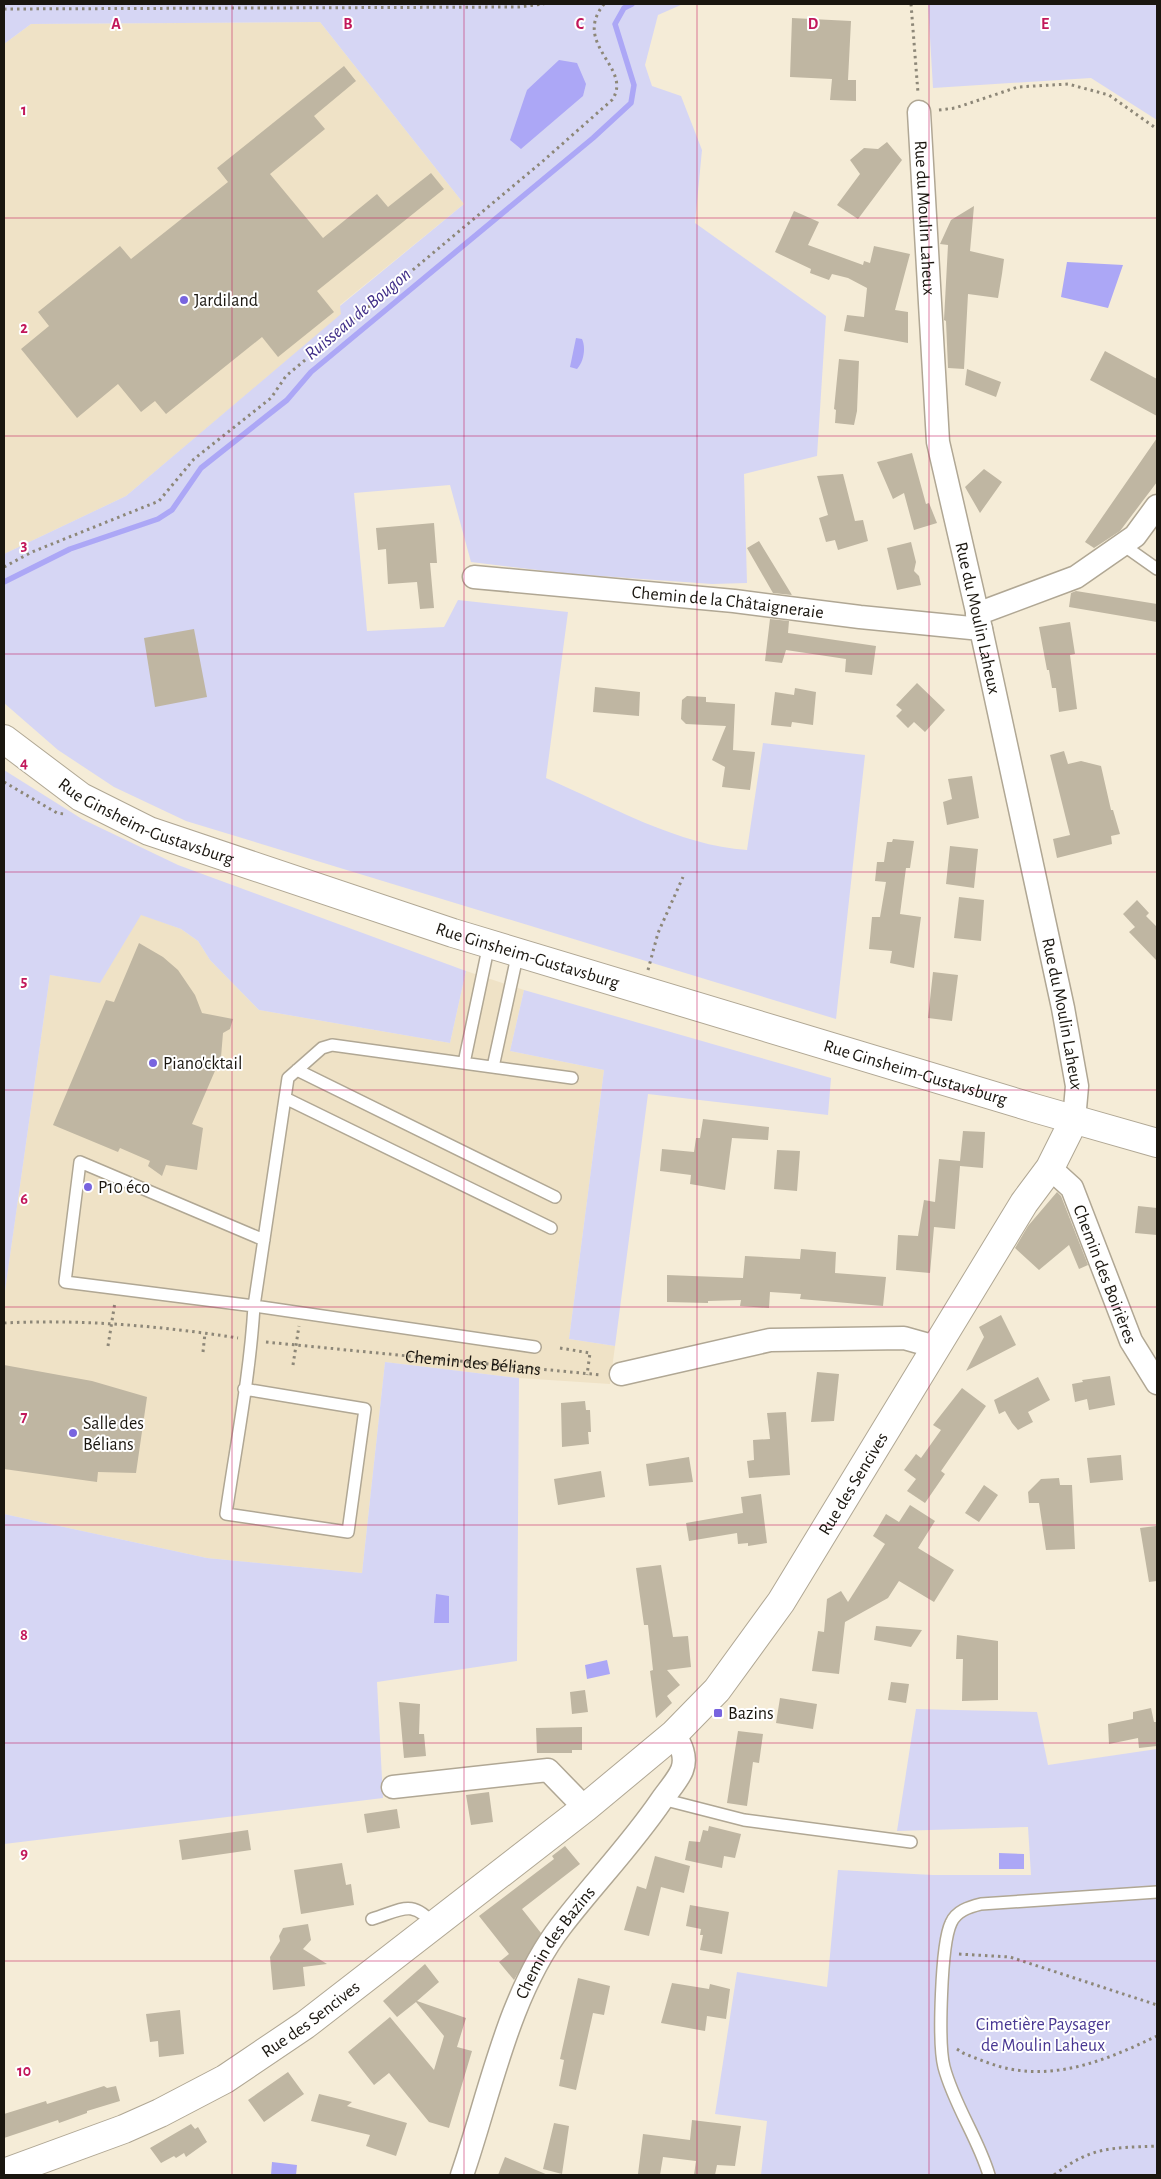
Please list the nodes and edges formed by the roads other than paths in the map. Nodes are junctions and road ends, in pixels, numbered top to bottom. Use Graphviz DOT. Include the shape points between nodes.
graph roads {
  1 [pos="919,112"];
  2 [pos="1157,506"];
  3 [pos="1123,545"];
  4 [pos="1157,569"];
  5 [pos="474,577"];
  6 [pos="979,621"];
  7 [pos="4,739"];
  8 [pos="489,944"];
  9 [pos="518,952"];
  10 [pos="464,1063"];
  11 [pos="493,1067"];
  12 [pos="296,1070"];
  13 [pos="572,1078"];
  14 [pos="285,1098"];
  15 [pos="1074,1120"];
  16 [pos="1157,1143"];
  17 [pos="1050,1168"];
  18 [pos="556,1197"];
  19 [pos="551,1228"];
  20 [pos="264,1240"];
  21 [pos="254,1306"];
  22 [pos="535,1347"];
  23 [pos="936,1347"];
  24 [pos="621,1374"];
  25 [pos="1157,1384"];
  26 [pos="244,1389"];
  27 [pos="674,1734"];
  28 [pos="393,1787"];
  29 [pos="662,1799"];
  30 [pos="585,1808"];
  31 [pos="911,1842"];
  32 [pos="1157,1892"];
  33 [pos="372,1919"];
  34 [pos="435,1926"];
  35 [pos="4,2173"];
  36 [pos="462,2175"];
  37 [pos="989,2175"];
  1 -- 6 [label="street, Rue du Moulin Laheux" via="938,442"];
  2 -- 3 [label="street" via="1135,536"];
  3 -- 4 [label="lane"];
  3 -- 6 [label="street" via="1076,577"];
  5 -- 6 [label="street, Chemin de la Châtaigneraie" via="734,601 860,617"];
  6 -- 15 [label="street, Rue du Moulin Laheux" via="1063,1008 1077,1086"];
  7 -- 8 [label="street, Rue Ginsheim-Gustavsburg" via="82,797 149,831"];
  8 -- 9 [label="street, Rue Ginsheim-Gustavsburg"];
  8 -- 10 [label="lane"];
  9 -- 11 [label="lane"];
  9 -- 15 [label="street, Rue Ginsheim-Gustavsburg"];
  10 -- 11 [label="lane"];
  10 -- 12 [label="lane" via="332,1045 322,1048"];
  11 -- 13 [label="lane"];
  12 -- 14 [label="lane" via="288,1078"];
  12 -- 18 [label="lane"];
  14 -- 19 [label="lane"];
  14 -- 20 [label="lane"];
  15 -- 16 [label="street, Rue Ginsheim-Gustavsburg"];
  15 -- 17 [label="street, Rue des Sencives"];
  17 -- 23 [label="street, Rue des Sencives" via="1024,1203"];
  17 -- 25 [label="street, Chemin des Boirières" via="1072,1188 1131,1341"];
  20 -- 21 [label="lane"];
  20 -- 21 [label="lane" via="80,1162 65,1282"];
  21 -- 22 [label="lane"];
  21 -- 26 [label="lane"];
  23 -- 24 [label="street" via="904,1338 770,1340"];
  23 -- 27 [label="street, Rue des Sencives" via="781,1602 717,1690"];
  26 -- 26 [label="lane" via="226,1514 348,1532 365,1409"];
  27 -- 29 [label="street, Chemin des Bazins" via="683,1751 682,1770"];
  27 -- 30 [label="street, Rue des Sencives"];
  28 -- 30 [label="street" via="548,1770"];
  29 -- 31 [label="lane" via="744,1820"];
  29 -- 36 [label="street, Chemin des Bazins" via="639,1833 560,1927 534,1967 515,2010"];
  30 -- 34 [label="street, Rue des Sencives"];
  32 -- 37 [label="lane" via="982,1904 957,1914 950,1924 940,2036 944,2068"];
  33 -- 34 [label="lane" via="416,1908"];
  34 -- 35 [label="street, Rue des Sencives" via="305,2025 225,2079 124,2129"];
}
